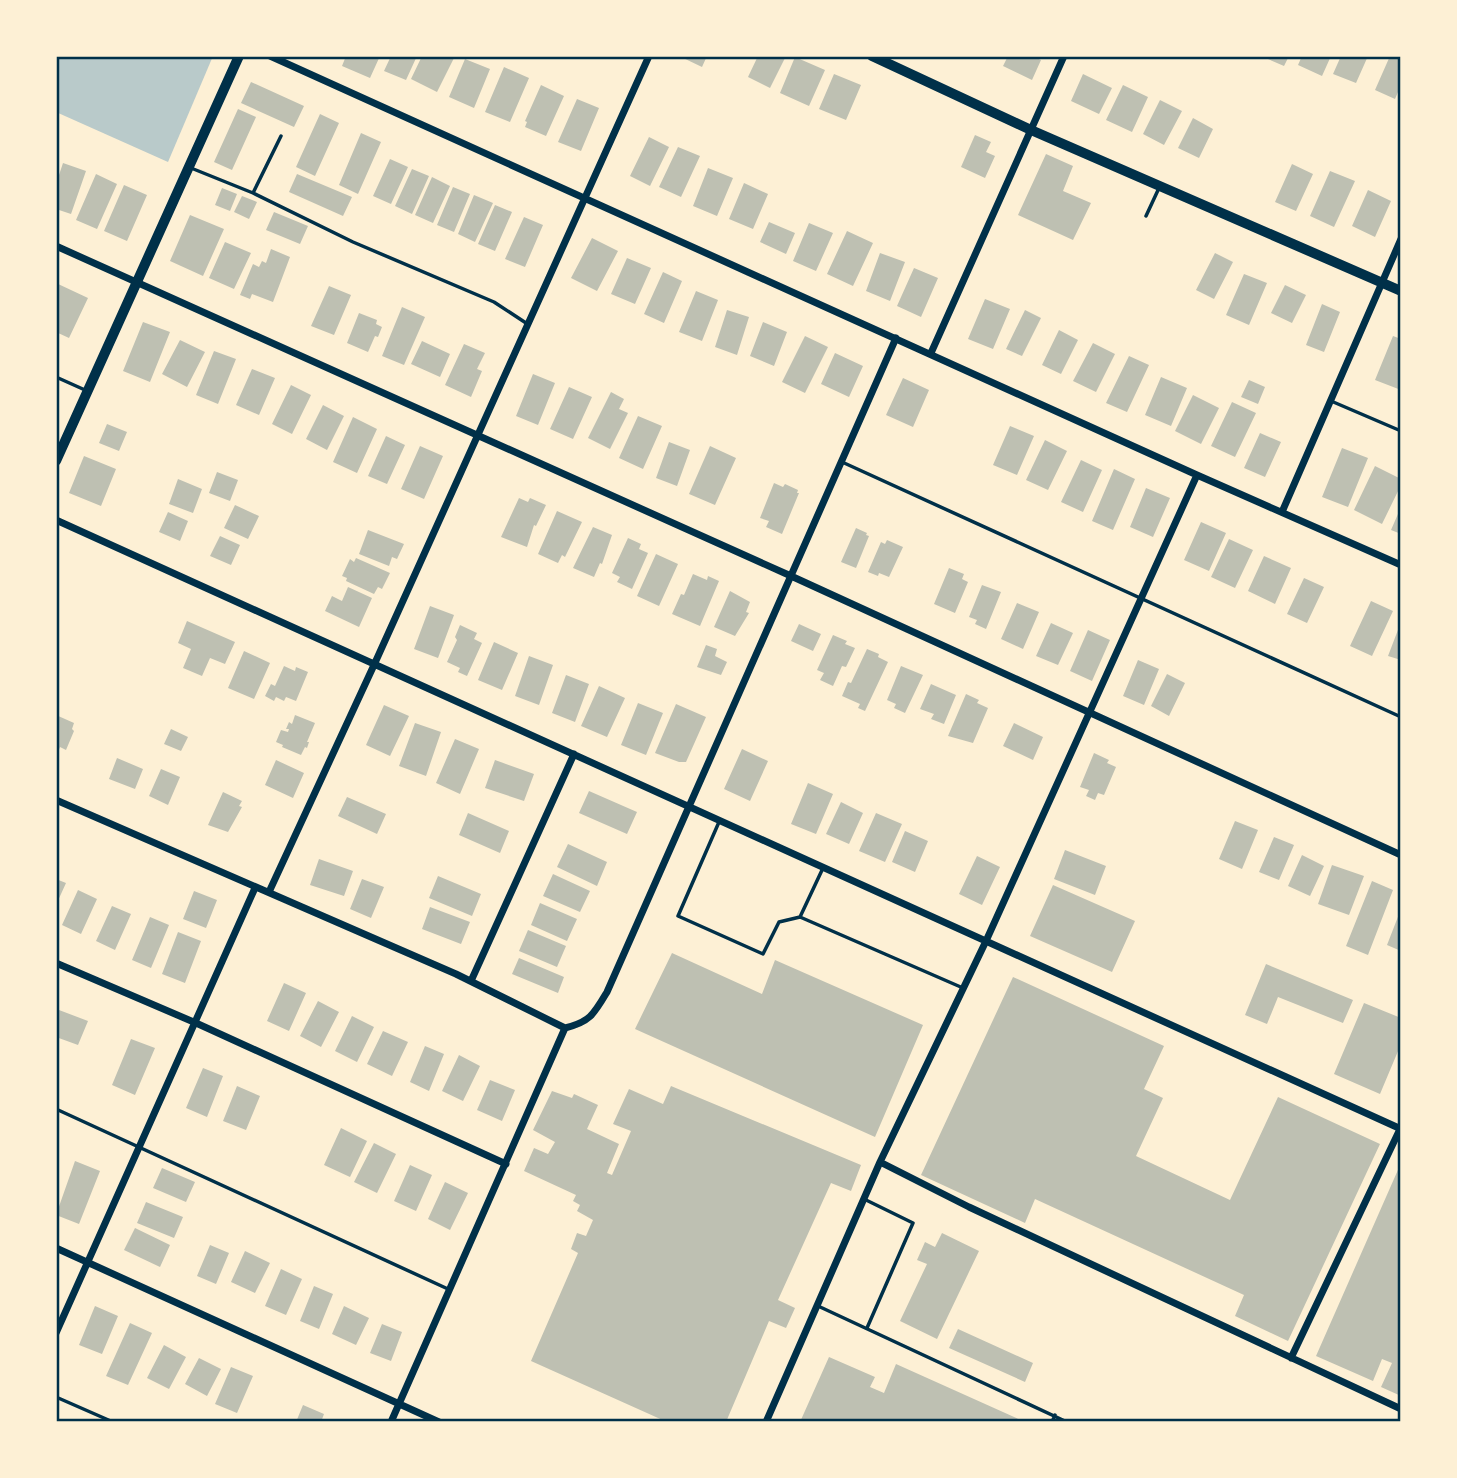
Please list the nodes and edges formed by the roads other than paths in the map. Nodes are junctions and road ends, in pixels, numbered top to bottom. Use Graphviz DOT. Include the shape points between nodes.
graph roads {
  1 [pos="239,56"];
  2 [pos="270,56"];
  3 [pos="649,56"];
  4 [pos="872,56"];
  5 [pos="1064,56"];
  6 [pos="1031,130"];
  7 [pos="281,136"];
  8 [pos="189,167"];
  9 [pos="1160,186"];
  10 [pos="253,193"];
  11 [pos="585,197"];
  12 [pos="1146,216"];
  13 [pos="1401,239"];
  14 [pos="56,246"];
  15 [pos="136,282"];
  16 [pos="1383,283"];
  17 [pos="1401,291"];
  18 [pos="528,324"];
  19 [pos="896,338"];
  20 [pos="931,353"];
  21 [pos="56,377"];
  22 [pos="87,391"];
  23 [pos="1331,401"];
  24 [pos="1401,431"];
  25 [pos="477,435"];
  26 [pos="56,461"];
  27 [pos="842,461"];
  28 [pos="1197,475"];
  29 [pos="1282,512"];
  30 [pos="56,520"];
  31 [pos="1401,565"];
  32 [pos="791,576"];
  33 [pos="1142,599"];
  34 [pos="374,665"];
  35 [pos="1091,713"];
  36 [pos="1401,717"];
  37 [pos="574,754"];
  38 [pos="56,800"];
  39 [pos="688,807"];
  40 [pos="719,821"];
  41 [pos="1401,855"];
  42 [pos="822,868"];
  43 [pos="255,888"];
  44 [pos="269,892"];
  45 [pos="800,917"];
  46 [pos="986,941"];
  47 [pos="56,963"];
  48 [pos="471,981"];
  49 [pos="964,988"];
  50 [pos="196,1023"];
  51 [pos="565,1028"];
  52 [pos="56,1109"];
  53 [pos="1401,1128"];
  54 [pos="140,1147"];
  55 [pos="880,1162"];
  56 [pos="506,1164"];
  57 [pos="864,1199"];
  58 [pos="56,1248"];
  59 [pos="88,1262"];
  60 [pos="450,1290"];
  61 [pos="818,1306"];
  62 [pos="867,1328"];
  63 [pos="56,1333"];
  64 [pos="1291,1358"];
  65 [pos="56,1397"];
  66 [pos="399,1404"];
  67 [pos="1401,1409"];
  68 [pos="1055,1415"];
  69 [pos="113,1422"];
  70 [pos="391,1422"];
  71 [pos="439,1422"];
  72 [pos="765,1422"];
  73 [pos="1052,1422"];
  74 [pos="1067,1422"];
  1 -- 8 [label="main road"];
  2 -- 11 [label="street"];
  3 -- 11 [label="street"];
  4 -- 6 [label="main road"];
  5 -- 6 [label="street"];
  6 -- 9 [label="main road"];
  6 -- 20 [label="street"];
  7 -- 10 [label="lane"];
  8 -- 10 [label="lane"];
  8 -- 15 [label="main road"];
  9 -- 12 [label="lane"];
  9 -- 16 [label="main road"];
  10 -- 18 [label="lane" via="494,302"];
  11 -- 18 [label="street"];
  11 -- 19 [label="street"];
  13 -- 16 [label="street"];
  14 -- 15 [label="street"];
  15 -- 22 [label="main road"];
  15 -- 25 [label="street"];
  16 -- 17 [label="main road"];
  16 -- 23 [label="street"];
  18 -- 25 [label="street"];
  19 -- 20 [label="street"];
  19 -- 27 [label="street"];
  20 -- 28 [label="street"];
  21 -- 22 [label="lane"];
  22 -- 26 [label="main road"];
  23 -- 24 [label="lane"];
  23 -- 29 [label="street"];
  25 -- 32 [label="street"];
  25 -- 34 [label="street"];
  27 -- 32 [label="street"];
  27 -- 33 [label="lane"];
  28 -- 29 [label="street"];
  28 -- 33 [label="street"];
  29 -- 31 [label="street"];
  30 -- 34 [label="street"];
  32 -- 35 [label="street"];
  32 -- 39 [label="street"];
  33 -- 35 [label="street"];
  33 -- 36 [label="lane"];
  34 -- 37 [label="street"];
  34 -- 44 [label="street"];
  35 -- 41 [label="street"];
  35 -- 46 [label="street"];
  37 -- 39 [label="street"];
  37 -- 48 [label="street"];
  38 -- 43 [label="street"];
  39 -- 40 [label="street"];
  39 -- 51 [label="street" via="607,992 595,1013 582,1024"];
  40 -- 42 [label="street"];
  40 -- 45 [label="lane" via="678,916 763,954 779,922"];
  42 -- 45 [label="lane"];
  42 -- 46 [label="street"];
  43 -- 44 [label="street"];
  43 -- 50 [label="street"];
  44 -- 48 [label="street"];
  45 -- 49 [label="lane"];
  46 -- 49 [label="street"];
  46 -- 53 [label="street"];
  47 -- 50 [label="street"];
  48 -- 51 [label="street"];
  49 -- 55 [label="street"];
  50 -- 54 [label="street"];
  50 -- 56 [label="street"];
  51 -- 56 [label="street"];
  52 -- 54 [label="lane"];
  53 -- 64 [label="street"];
  54 -- 59 [label="street"];
  54 -- 60 [label="lane"];
  55 -- 57 [label="street"];
  55 -- 64 [label="street"];
  56 -- 60 [label="street"];
  57 -- 61 [label="street"];
  57 -- 62 [label="lane" via="913,1223"];
  58 -- 59 [label="street"];
  59 -- 63 [label="street"];
  59 -- 66 [label="street"];
  60 -- 66 [label="street"];
  61 -- 62 [label="lane"];
  61 -- 72 [label="street"];
  62 -- 68 [label="lane"];
  64 -- 67 [label="street"];
  65 -- 69 [label="lane"];
  66 -- 70 [label="street"];
  66 -- 71 [label="street"];
  68 -- 73 [label="lane"];
  68 -- 74 [label="lane"];
}
